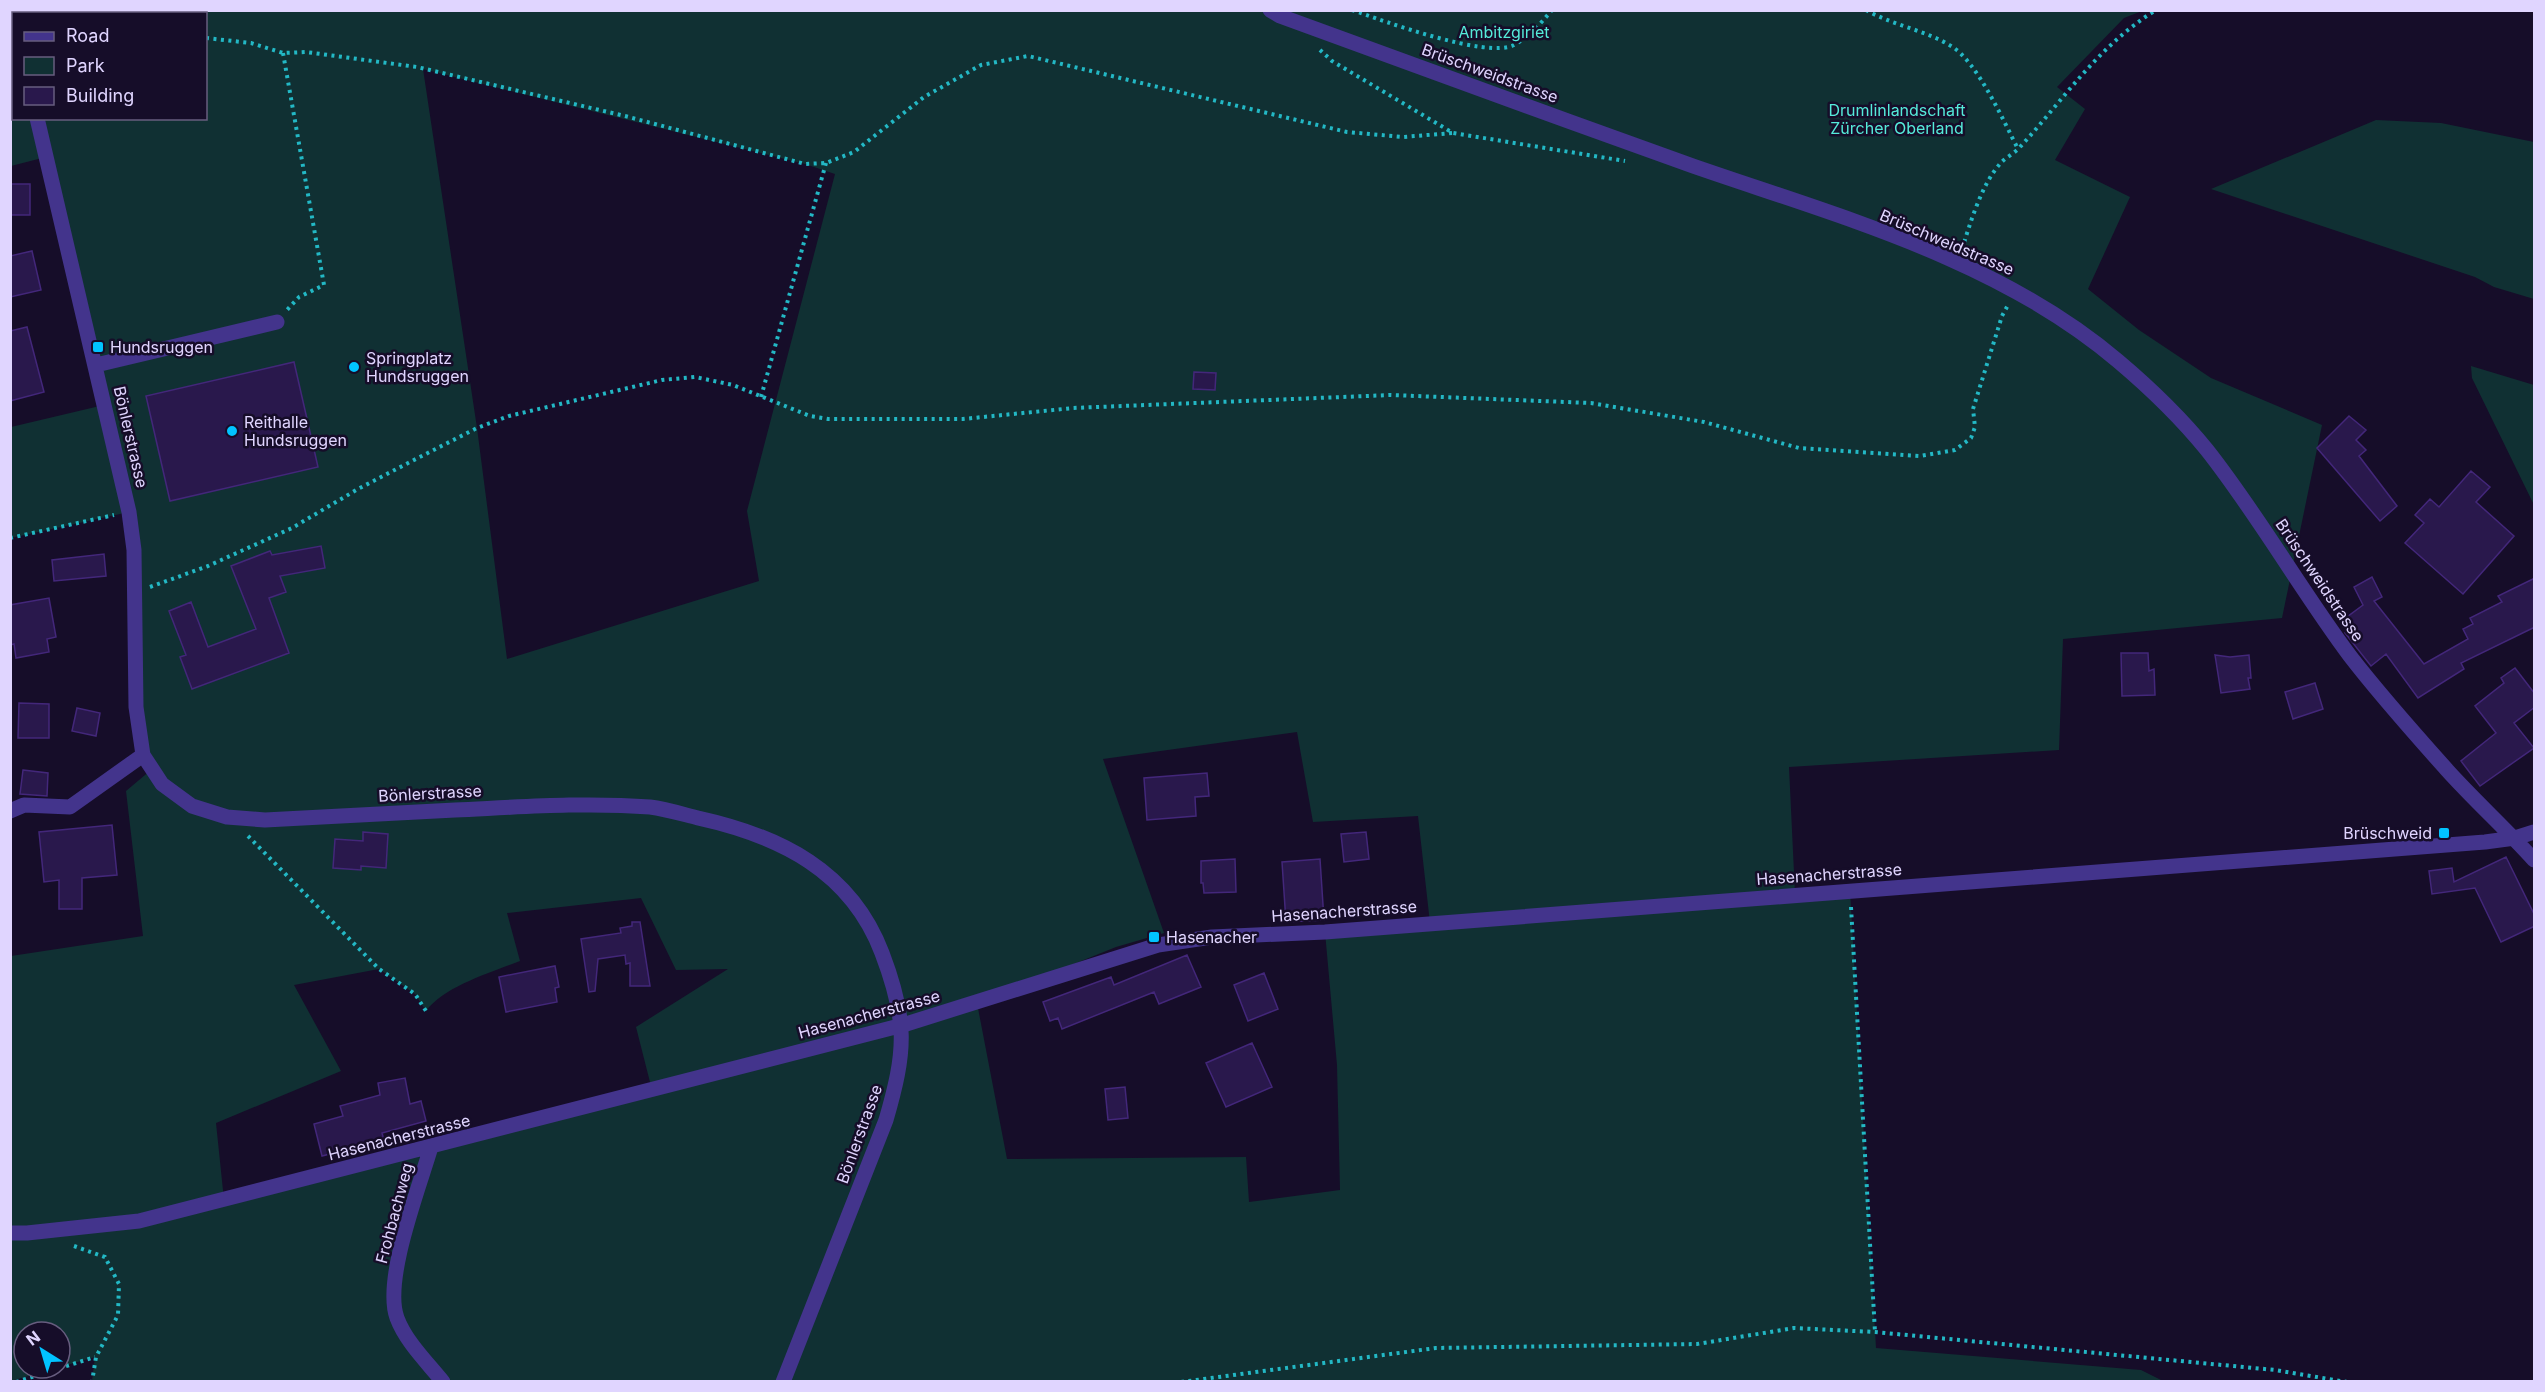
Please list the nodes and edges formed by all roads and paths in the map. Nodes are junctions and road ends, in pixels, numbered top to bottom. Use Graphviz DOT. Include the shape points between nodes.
graph roads {
  1 [pos="1269,10"];
  2 [pos="1352,10"];
  3 [pos="1552,10"];
  4 [pos="1866,10"];
  5 [pos="2156,10"];
  6 [pos="207,38"];
  7 [pos="1315,46"];
  8 [pos="283,53"];
  9 [pos="37,120"];
  10 [pos="1453,133"];
  11 [pos="2018,149"];
  12 [pos="1628,162"];
  13 [pos="826,163"];
  14 [pos="1958,262"];
  15 [pos="2016,291"];
  16 [pos="277,322"];
  17 [pos="96,365"];
  18 [pos="761,397"];
  19 [pos="129,512"];
  20 [pos="10,538"];
  21 [pos="134,591"];
  22 [pos="143,755"];
  23 [pos="10,811"];
  24 [pos="227,818"];
  25 [pos="2535,832"];
  26 [pos="2515,838"];
  27 [pos="2535,860"];
  28 [pos="1850,890"];
  29 [pos="426,1011"];
  30 [pos="903,1025"];
  31 [pos="430,1148"];
  32 [pos="10,1233"];
  33 [pos="73,1246"];
  34 [pos="1875,1332"];
  35 [pos="96,1357"];
  36 [pos="16,1382"];
  37 [pos="92,1382"];
  38 [pos="443,1382"];
  39 [pos="783,1382"];
  40 [pos="1181,1382"];
  41 [pos="2347,1382"];
  1 -- 14 [label="street, Brüschweidstrasse"];
  2 -- 3 [label="path" via="1479,48 1513,46"];
  4 -- 11 [label="path" via="1950,45 1964,56"];
  5 -- 11 [label="path" via="2103,51"];
  6 -- 8 [label="path" via="251,43"];
  7 -- 10 [label="path" via="1332,61"];
  8 -- 13 [label="path" via="306,52 417,67 805,164"];
  8 -- 16 [label="path" via="324,285 298,297"];
  9 -- 17 [label="street, Bönlerstrasse"];
  10 -- 12 [label="path"];
  10 -- 13 [label="path" via="1403,137 1347,132 1028,56 981,65 924,97 854,152"];
  11 -- 14 [label="path" via="1999,165 1975,209"];
  13 -- 18 [label="path"];
  14 -- 15 [label="street, Brüschweidstrasse"];
  15 -- 18 [label="path" via="2002,316 1973,409 1975,427 1971,438 1955,450 1920,456 1799,448 1704,422 1591,403 1391,394 1073,408 963,419 828,419"];
  15 -- 26 [label="street, Brüschweidstrasse" via="2115,359 2186,426 2237,491 2354,661 2448,771"];
  16 -- 17 [label="street"];
  17 -- 19 [label="street, Bönlerstrasse"];
  18 -- 21 [label="path" via="732,385 694,377 662,380 509,416 399,468 292,528 208,566"];
  19 -- 20 [label="path"];
  19 -- 21 [label="street, Bönlerstrasse"];
  21 -- 22 [label="street, Bönlerstrasse" via="136,707"];
  22 -- 23 [label="street" via="70,807 24,805"];
  22 -- 24 [label="street, Bönlerstrasse" via="162,784 175,795 192,806"];
  24 -- 29 [label="path" via="379,969 415,994"];
  24 -- 30 [label="street, Bönlerstrasse" via="266,820 564,804 652,807 731,825 793,851 827,874 857,903 875,934 895,987"];
  25 -- 26 [label="street, Hasenacherstrasse"];
  26 -- 27 [label="street, Brüschweidstrasse"];
  26 -- 28 [label="street, Hasenacherstrasse"];
  28 -- 30 [label="street, Hasenacherstrasse" via="1325,932 1212,937 1158,945"];
  28 -- 34 [label="path"];
  30 -- 31 [label="street, Hasenacherstrasse"];
  30 -- 39 [label="street, Bönlerstrasse" via="897,1079 886,1120"];
  31 -- 32 [label="street, Hasenacherstrasse" via="139,1221"];
  31 -- 38 [label="street, Frohbachweg" via="395,1269 394,1299 397,1317 408,1339"];
  33 -- 35 [label="path" via="105,1257 119,1284 118,1315"];
  34 -- 40 [label="path" via="1794,1328 1697,1344 1436,1348"];
  34 -- 41 [label="path" via="2275,1370"];
  35 -- 36 [label="path"];
  35 -- 37 [label="path"];
}
